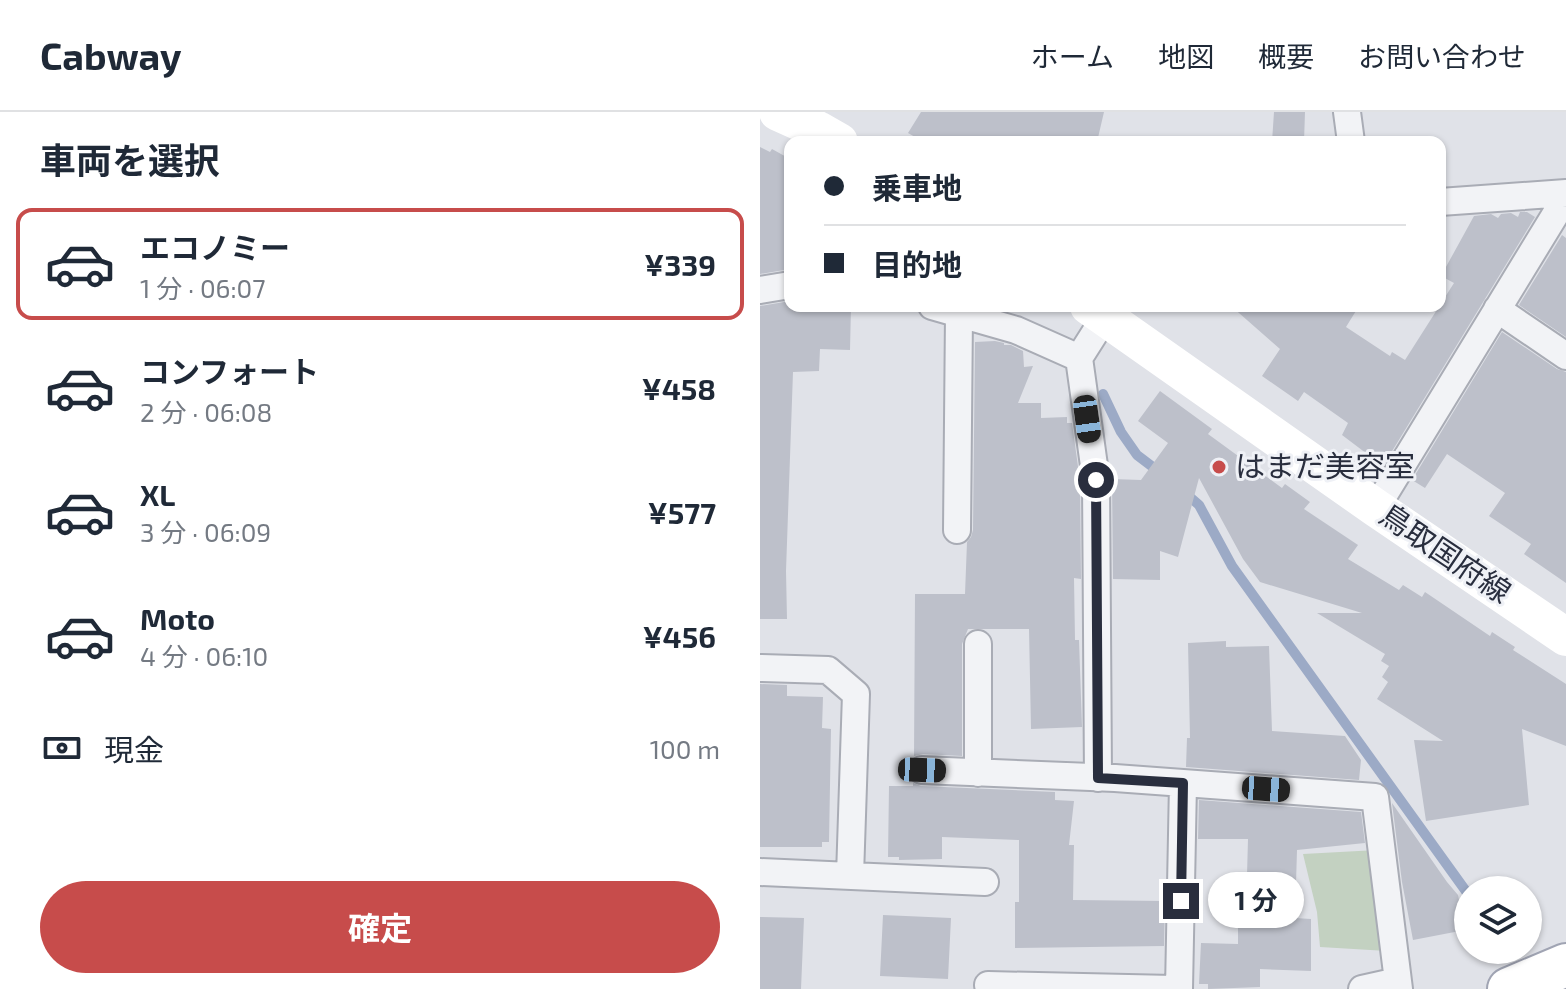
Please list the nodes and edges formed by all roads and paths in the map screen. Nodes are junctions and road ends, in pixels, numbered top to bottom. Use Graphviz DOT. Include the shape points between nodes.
graph roads {
  1 [pos="778,112"];
  2 [pos="1347,112"];
  3 [pos="828,136"];
  4 [pos="1350,136"];
  5 [pos="1566,195"];
  6 [pos="1446,202"];
  7 [pos="784,286"];
  8 [pos="760,290"];
  9 [pos="1497,309"];
  10 [pos="952,312"];
  11 [pos="1097,312"];
  12 [pos="959,314"];
  13 [pos="1566,356"];
  14 [pos="1079,358"];
  15 [pos="1376,508"];
  16 [pos="957,530"];
  17 [pos="1566,637"];
  18 [pos="978,644"];
  19 [pos="760,668"];
  20 [pos="922,770"];
  21 [pos="978,773"];
  22 [pos="1098,778"];
  23 [pos="1183,783"];
  24 [pos="760,872"];
  25 [pos="850,876"];
  26 [pos="985,882"];
  27 [pos="1566,965"];
  28 [pos="988,985"];
  29 [pos="1398,985"];
  30 [pos="1173,989"];
  31 [pos="1179,989"];
  32 [pos="1362,989"];
  33 [pos="1509,989"];
  1 -- 3 [label="main road"];
  2 -- 4 [label="street"];
  5 -- 6 [label="street"];
  5 -- 9 [label="street"];
  7 -- 8 [label="street"];
  9 -- 13 [label="street"];
  9 -- 15 [label="street"];
  10 -- 12 [label="street"];
  11 -- 14 [label="street"];
  11 -- 15 [label="main road, 鳥取国府線"];
  12 -- 14 [label="street" via="1016,330"];
  12 -- 16 [label="street"];
  14 -- 22 [label="street" via="1096,480"];
  15 -- 17 [label="main road, 鳥取国府線"];
  18 -- 21 [label="street"];
  19 -- 25 [label="street" via="828,670 856,694"];
  20 -- 21 [label="street"];
  21 -- 22 [label="street"];
  22 -- 23 [label="street"];
  23 -- 29 [label="street" via="1375,797"];
  23 -- 31 [label="street"];
  24 -- 25 [label="street"];
  25 -- 26 [label="street"];
  27 -- 33 [label="main road"];
  28 -- 30 [label="street"];
  29 -- 32 [label="street"];
}
